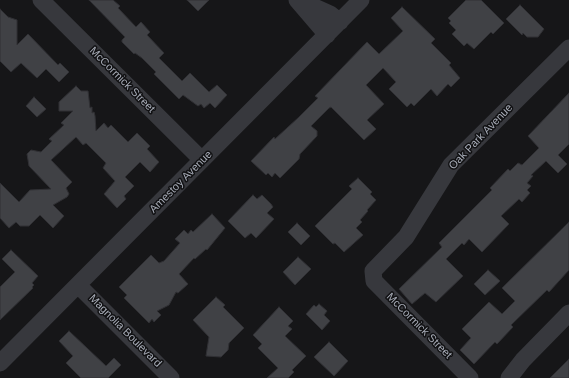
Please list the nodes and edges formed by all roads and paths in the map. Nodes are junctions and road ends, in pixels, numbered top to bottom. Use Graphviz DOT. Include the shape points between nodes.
graph roads {
  1 [pos="41,0"];
  2 [pos="298,0"];
  3 [pos="361,0"];
  4 [pos="340,22"];
  5 [pos="327,35"];
  6 [pos="569,48"];
  7 [pos="202,160"];
  8 [pos="373,271"];
  9 [pos="78,284"];
  10 [pos="569,313"];
  11 [pos="0,363"];
  12 [pos="171,378"];
  13 [pos="470,378"];
  14 [pos="509,378"];
  1 -- 7 [label="street, McCormick Street"];
  2 -- 4 [label="street" via="330,14"];
  2 -- 5 [label="street"];
  3 -- 4 [label="street, Amestoy Avenue"];
  4 -- 5 [label="street, Amestoy Avenue"];
  5 -- 7 [label="street, Amestoy Avenue"];
  6 -- 8 [label="street, Oak Park Avenue" via="451,166 406,237"];
  7 -- 9 [label="street, Amestoy Avenue"];
  8 -- 13 [label="street, McCormick Street" via="374,281"];
  9 -- 11 [label="street, Amestoy Avenue"];
  9 -- 12 [label="street, Magnolia Boulevard"];
  10 -- 14 [label="street"];
}
